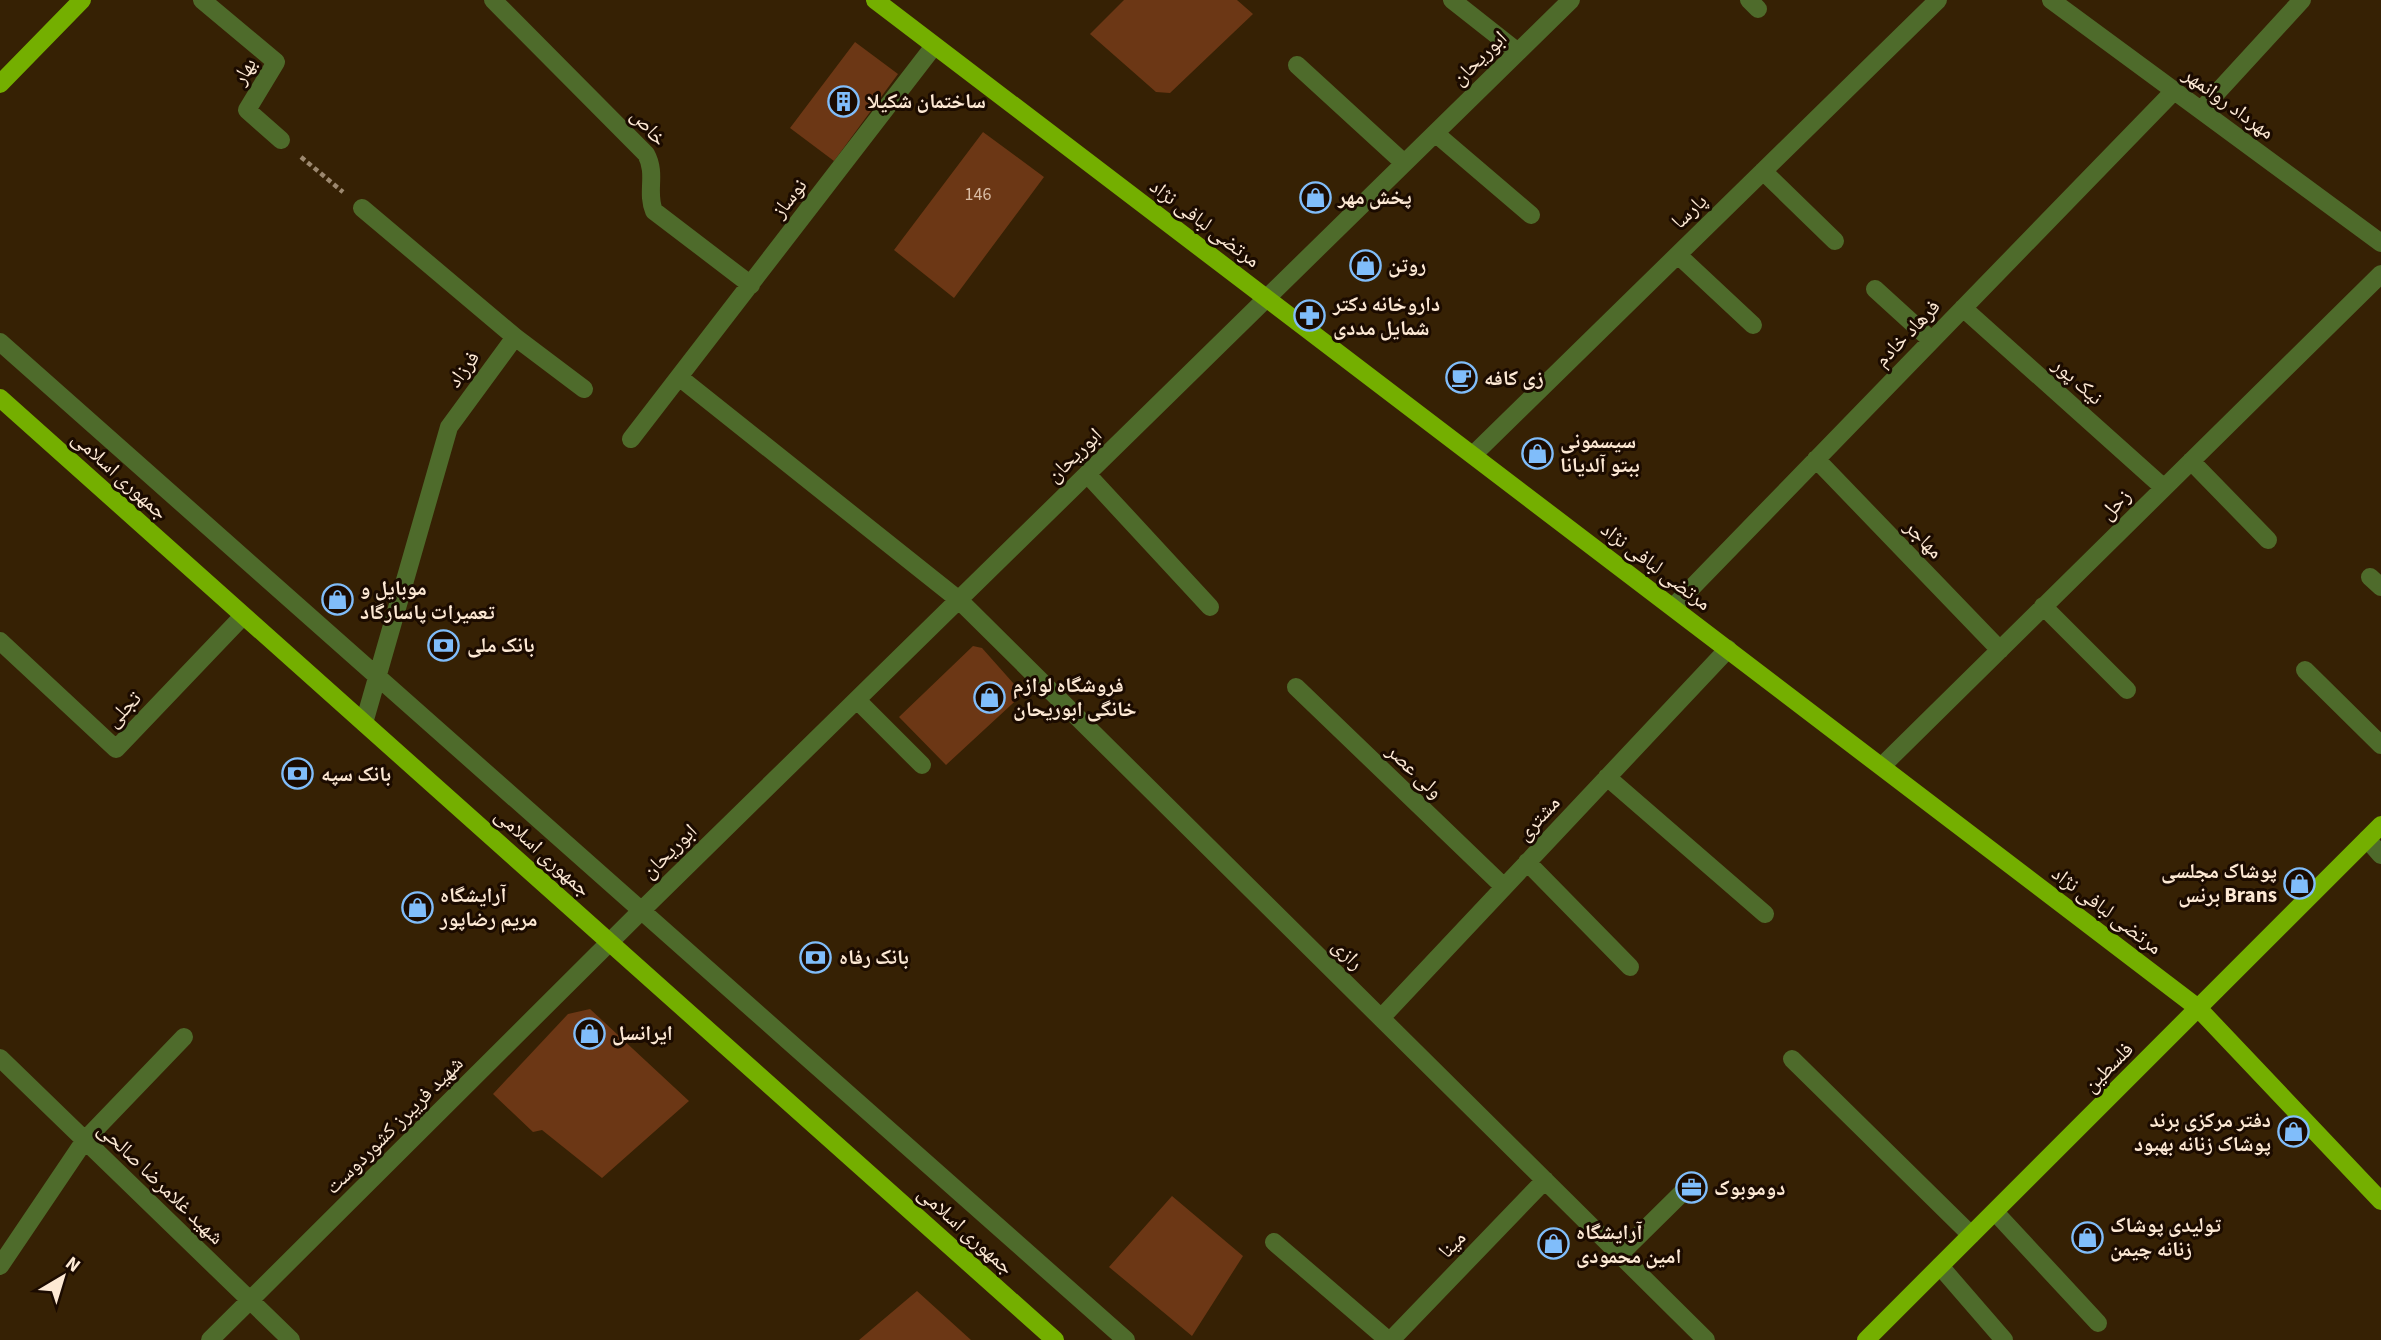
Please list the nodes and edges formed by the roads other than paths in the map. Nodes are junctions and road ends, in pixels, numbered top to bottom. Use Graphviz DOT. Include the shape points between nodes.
graph roads {
  1 [pos="82,0"];
  2 [pos="202,0"];
  3 [pos="493,0"];
  4 [pos="874,0"];
  5 [pos="1452,0"];
  6 [pos="1571,0"];
  7 [pos="1938,0"];
  8 [pos="2051,0"];
  9 [pos="2302,0"];
  10 [pos="934,46"];
  11 [pos="1518,51"];
  12 [pos="1297,65"];
  13 [pos="0,84"];
  14 [pos="2174,91"];
  15 [pos="2201,110"];
  16 [pos="1435,133"];
  17 [pos="281,140"];
  18 [pos="1404,163"];
  19 [pos="1763,171"];
  20 [pos="362,208"];
  21 [pos="1531,215"];
  22 [pos="1835,240"];
  23 [pos="2381,243"];
  24 [pos="1678,255"];
  25 [pos="2381,274"];
  26 [pos="751,285"];
  27 [pos="1875,289"];
  28 [pos="1266,298"];
  29 [pos="1963,308"];
  30 [pos="1753,325"];
  31 [pos="515,337"];
  32 [pos="1931,340"];
  33 [pos="0,342"];
  34 [pos="679,377"];
  35 [pos="584,389"];
  36 [pos="0,398"];
  37 [pos="631,439"];
  38 [pos="1473,455"];
  39 [pos="1816,459"];
  40 [pos="2191,461"];
  41 [pos="1087,474"];
  42 [pos="2164,488"];
  43 [pos="2268,540"];
  44 [pos="959,600"];
  45 [pos="2043,606"];
  46 [pos="1210,607"];
  47 [pos="1673,607"];
  48 [pos="243,616"];
  49 [pos="0,640"];
  50 [pos="1728,649"];
  51 [pos="2000,650"];
  52 [pos="2305,670"];
  53 [pos="379,676"];
  54 [pos="1296,687"];
  55 [pos="2127,690"];
  56 [pos="857,700"];
  57 [pos="364,723"];
  58 [pos="2381,745"];
  59 [pos="922,765"];
  60 [pos="1882,766"];
  61 [pos="1607,777"];
  62 [pos="2381,825"];
  63 [pos="2367,839"];
  64 [pos="2381,855"];
  65 [pos="1527,862"];
  66 [pos="1503,887"];
  67 [pos="641,911"];
  68 [pos="1765,914"];
  69 [pos="610,942"];
  70 [pos="1630,967"];
  71 [pos="2198,1008"];
  72 [pos="1381,1018"];
  73 [pos="184,1037"];
  74 [pos="0,1058"];
  75 [pos="1792,1059"];
  76 [pos="85,1140"];
  77 [pos="1545,1180"];
  78 [pos="1691,1184"];
  79 [pos="2381,1201"];
  80 [pos="1995,1212"];
  81 [pos="1972,1235"];
  82 [pos="1274,1242"];
  83 [pos="1620,1254"];
  84 [pos="0,1266"];
  85 [pos="1940,1266"];
  86 [pos="250,1301"];
  87 [pos="2098,1323"];
  88 [pos="210,1340"];
  89 [pos="290,1340"];
  90 [pos="1055,1340"];
  91 [pos="1126,1340"];
  92 [pos="1390,1340"];
  93 [pos="1706,1340"];
  94 [pos="1866,1340"];
  95 [pos="2004,1340"];
  1 -- 13 [label="main road"];
  2 -- 17 [label="street, بهار" via="276,62 247,110"];
  3 -- 26 [label="street, خاص" via="646,154 652,164 654,211"];
  4 -- 10 [label="main road, مرتضی لبافی نژاد"];
  5 -- 11 [label="street"];
  6 -- 11 [label="street, ابوریحان"];
  7 -- 19 [label="street, پارسا"];
  8 -- 14 [label="street, مهرداد روانمهر"];
  9 -- 15 [label="street"];
  10 -- 26 [label="street, نوساز"];
  10 -- 28 [label="main road, مرتضی لبافی نژاد"];
  11 -- 16 [label="street, ابوریحان"];
  12 -- 18 [label="street"];
  14 -- 15 [label="street, مهرداد روانمهر"];
  14 -- 29 [label="street, فرهاد خادم"];
  15 -- 23 [label="street, مهرداد روانمهر"];
  16 -- 18 [label="street, ابوریحان"];
  16 -- 21 [label="street"];
  18 -- 28 [label="street, ابوریحان"];
  19 -- 22 [label="street"];
  19 -- 24 [label="street, پارسا"];
  20 -- 31 [label="street"];
  24 -- 30 [label="street"];
  24 -- 38 [label="street, پارسا"];
  25 -- 40 [label="street, زحل"];
  26 -- 34 [label="street, نوساز"];
  27 -- 32 [label="street"];
  28 -- 38 [label="main road, مرتضی لبافی نژاد"];
  28 -- 41 [label="street, ابوریحان"];
  29 -- 32 [label="street, فرهاد خادم"];
  29 -- 42 [label="street, نیک پور"];
  31 -- 35 [label="street"];
  31 -- 53 [label="street, فرزاد" via="449,427"];
  32 -- 39 [label="street, فرهاد خادم"];
  33 -- 53 [label="street"];
  34 -- 37 [label="street, نوساز"];
  34 -- 44 [label="street"];
  36 -- 48 [label="main road, جمهوری اسلامی"];
  38 -- 47 [label="main road, مرتضی لبافی نژاد"];
  39 -- 47 [label="street, فرهاد خادم"];
  39 -- 51 [label="street, مهاجر"];
  40 -- 42 [label="street, زحل"];
  40 -- 43 [label="street"];
  41 -- 44 [label="street, ابوریحان"];
  41 -- 46 [label="street"];
  42 -- 45 [label="street, زحل"];
  44 -- 56 [label="street, ابوریحان"];
  44 -- 72 [label="street, رازی"];
  45 -- 51 [label="street, زحل"];
  45 -- 55 [label="street"];
  47 -- 50 [label="main road, مرتضی لبافی نژاد"];
  48 -- 49 [label="street, تجلی" via="116,749"];
  48 -- 57 [label="main road, جمهوری اسلامی"];
  50 -- 60 [label="main road, مرتضی لبافی نژاد"];
  50 -- 61 [label="street, مشتری"];
  51 -- 60 [label="street, زحل"];
  52 -- 58 [label="street"];
  53 -- 57 [label="street, فرزاد"];
  53 -- 67 [label="street"];
  54 -- 66 [label="street, ولی عصر"];
  56 -- 59 [label="street"];
  56 -- 67 [label="street, ابوریحان"];
  57 -- 69 [label="main road, جمهوری اسلامی"];
  60 -- 71 [label="main road, مرتضی لبافی نژاد"];
  61 -- 65 [label="street, مشتری"];
  61 -- 68 [label="street"];
  62 -- 63 [label="main road, فلسطین"];
  63 -- 64 [label="street"];
  63 -- 71 [label="main road, فلسطین"];
  65 -- 66 [label="street, مشتری"];
  65 -- 70 [label="street"];
  66 -- 72 [label="street, مشتری"];
  67 -- 69 [label="street, ابوریحان"];
  67 -- 91 [label="street"];
  69 -- 86 [label="street, شهید فریبرز کشوردوست"];
  69 -- 90 [label="main road, جمهوری اسلامی"];
  71 -- 79 [label="main road, مرتضی لبافی نژاد"];
  71 -- 80 [label="main road, فلسطین"];
  72 -- 77 [label="street, رازی"];
  73 -- 76 [label="street"];
  74 -- 76 [label="street, شهید غلامرضا صالحی"];
  75 -- 81 [label="street"];
  76 -- 84 [label="street"];
  76 -- 86 [label="street, شهید غلامرضا صالحی"];
  77 -- 83 [label="street, رازی"];
  77 -- 92 [label="street, مینا"];
  78 -- 83 [label="street"];
  80 -- 81 [label="main road, فلسطین"];
  80 -- 87 [label="street"];
  81 -- 85 [label="main road, فلسطین"];
  82 -- 92 [label="street, مینا"];
  83 -- 93 [label="street, رازی"];
  85 -- 94 [label="main road, فلسطین"];
  85 -- 95 [label="street"];
  86 -- 88 [label="street, شهید فریبرز کشوردوست"];
  86 -- 89 [label="street, شهید غلامرضا صالحی"];
}
